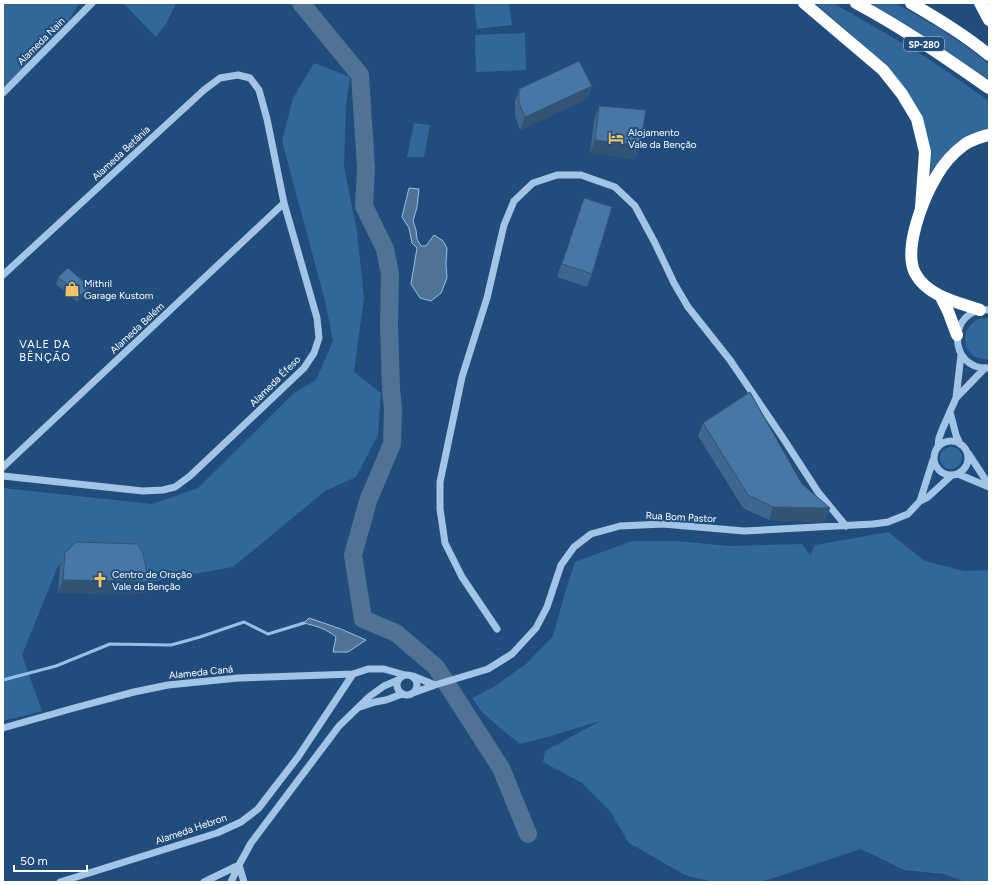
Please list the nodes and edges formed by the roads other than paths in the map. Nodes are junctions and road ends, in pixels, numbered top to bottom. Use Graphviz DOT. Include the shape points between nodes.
graph roads {
  1 [pos="92,3"];
  2 [pos="804,3"];
  3 [pos="856,3"];
  4 [pos="911,3"];
  5 [pos="980,3"];
  6 [pos="989,20"];
  7 [pos="989,55"];
  8 [pos="989,88"];
  9 [pos="259,90"];
  10 [pos="3,93"];
  11 [pos="989,135"];
  12 [pos="284,203"];
  13 [pos="921,208"];
  14 [pos="3,275"];
  15 [pos="941,297"];
  16 [pos="986,309"];
  17 [pos="957,335"];
  18 [pos="961,355"];
  19 [pos="987,368"];
  20 [pos="956,398"];
  21 [pos="950,412"];
  22 [pos="960,444"];
  23 [pos="938,446"];
  24 [pos="967,452"];
  25 [pos="933,457"];
  26 [pos="3,467"];
  27 [pos="954,475"];
  28 [pos="3,476"];
  29 [pos="989,486"];
  30 [pos="920,501"];
  31 [pos="846,526"];
  32 [pos="497,629"];
  33 [pos="353,674"];
  34 [pos="405,675"];
  35 [pos="412,676"];
  36 [pos="398,680"];
  37 [pos="435,685"];
  38 [pos="413,693"];
  39 [pos="402,694"];
  40 [pos="356,709"];
  41 [pos="3,728"];
  42 [pos="239,865"];
  43 [pos="60,882"];
  44 [pos="204,882"];
  45 [pos="231,882"];
  46 [pos="244,882"];
  1 -- 10 [label="street, Alameda Nain"];
  2 -- 13 [label="highway" via="883,70 917,119 925,152"];
  3 -- 8 [label="highway, SP-280" via="927,45"];
  4 -- 7 [label="highway, SP-280"];
  5 -- 6 [label="highway"];
  9 -- 12 [label="street, Alameda Éfeso"];
  9 -- 14 [label="street, Alameda Betânia" via="250,78 238,75 220,78"];
  11 -- 13 [label="highway" via="964,145 947,161"];
  12 -- 26 [label="street, Alameda Belém"];
  12 -- 28 [label="street, Alameda Éfeso" via="317,318 319,338 314,353 304,368 190,476 175,487 143,491"];
  13 -- 15 [label="highway" via="912,244 912,260 916,273 925,286"];
  15 -- 16 [label="highway"];
  15 -- 17 [label="highway"];
  16 -- 17 [label="street" via="967,317"];
  17 -- 18 [label="street"];
  18 -- 19 [label="street" via="972,364"];
  18 -- 20 [label="street"];
  19 -- 20 [label="street"];
  20 -- 21 [label="street"];
  21 -- 22 [label="street"];
  21 -- 23 [label="street"];
  22 -- 23 [label="street" via="949,441"];
  22 -- 24 [label="street"];
  23 -- 25 [label="street"];
  24 -- 27 [label="street" via="964,470"];
  24 -- 29 [label="street"];
  25 -- 27 [label="street" via="938,470 944,474"];
  25 -- 30 [label="street, Rua Bom Pastor"];
  27 -- 29 [label="street"];
  27 -- 30 [label="street, Rua Bom Pastor"];
  30 -- 31 [label="street, Rua Bom Pastor" via="908,514 888,522"];
  31 -- 32 [label="street" via="818,492 730,360 688,307 635,206 615,187 581,175 558,175 533,183 514,201 504,225 487,298 462,377 440,482 440,510 445,543 462,577"];
  31 -- 37 [label="street, Rua Bom Pastor" via="744,531 663,524 620,526 591,534 574,547 561,565 548,607 536,628 512,654 488,669"];
  33 -- 34 [label="street, Alameda Caná" via="368,669 384,669"];
  33 -- 41 [label="street, Alameda Caná" via="238,678 168,684"];
  33 -- 43 [label="street, Alameda Hebron" via="298,757 258,809 241,822 217,833"];
  34 -- 35 [label="street"];
  34 -- 36 [label="street"];
  35 -- 37 [label="street"];
  35 -- 38 [label="street" via="417,682"];
  36 -- 39 [label="street" via="397,687"];
  36 -- 40 [label="street" via="384,686"];
  37 -- 38 [label="street"];
  38 -- 39 [label="street"];
  39 -- 40 [label="street"];
  40 -- 42 [label="street" via="339,726 285,797 251,843"];
  42 -- 44 [label="street"];
  42 -- 45 [label="street"];
  42 -- 46 [label="street"];
}
